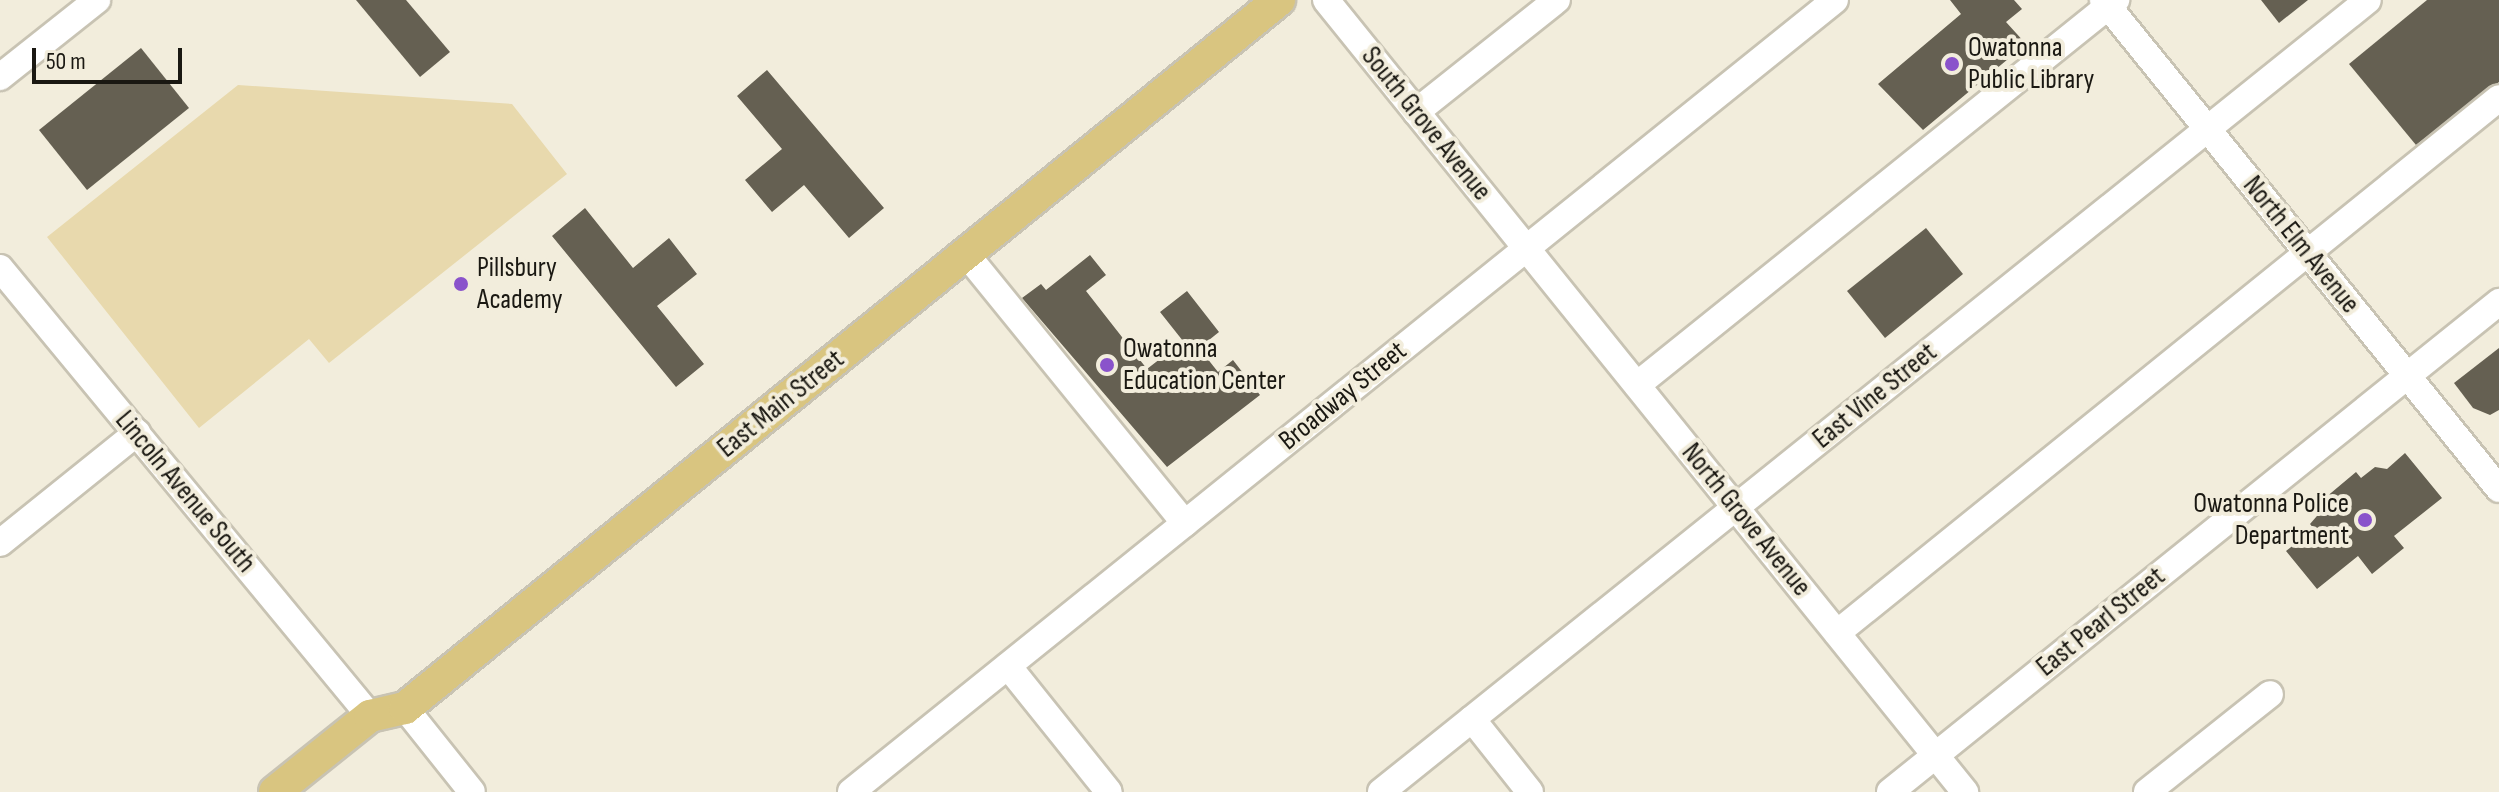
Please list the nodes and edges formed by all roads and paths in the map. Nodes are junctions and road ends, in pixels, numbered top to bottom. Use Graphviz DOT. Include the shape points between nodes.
graph roads {
  1 [pos="97,0"];
  2 [pos="1279,0"];
  3 [pos="1326,0"];
  4 [pos="1557,0"];
  5 [pos="1835,0"];
  6 [pos="2368,0"];
  7 [pos="2109,2"];
  8 [pos="0,77"];
  9 [pos="2499,98"];
  10 [pos="1416,112"];
  11 [pos="2208,129"];
  12 [pos="1526,249"];
  13 [pos="2307,252"];
  14 [pos="966,254"];
  15 [pos="0,268"];
  16 [pos="2499,302"];
  17 [pos="2407,376"];
  18 [pos="1637,385"];
  19 [pos="137,433"];
  20 [pos="2499,489"];
  21 [pos="1736,508"];
  22 [pos="1185,523"];
  23 [pos="0,543"];
  24 [pos="1837,633"];
  25 [pos="1008,666"];
  26 [pos="2270,694"];
  27 [pos="405,708"];
  28 [pos="370,716"];
  29 [pos="1472,719"];
  30 [pos="1935,756"];
  31 [pos="275,792"];
  32 [pos="472,792"];
  33 [pos="851,792"];
  34 [pos="1109,792"];
  35 [pos="1381,792"];
  36 [pos="1530,792"];
  37 [pos="1890,792"];
  38 [pos="1965,792"];
  39 [pos="2147,792"];
  1 -- 8 [label="street"];
  2 -- 14 [label="main road, East Main Street"];
  3 -- 10 [label="street, South Grove Avenue"];
  4 -- 10 [label="street"];
  5 -- 12 [label="street, Broadway Street"];
  6 -- 11 [label="street, East Vine Street"];
  7 -- 11 [label="street, North Elm Avenue"];
  7 -- 18 [label="street"];
  9 -- 13 [label="street"];
  10 -- 12 [label="street, South Grove Avenue"];
  11 -- 13 [label="street, North Elm Avenue"];
  11 -- 21 [label="street, East Vine Street"];
  12 -- 18 [label="street, North Grove Avenue"];
  12 -- 22 [label="street, Broadway Street"];
  13 -- 17 [label="street, North Elm Avenue"];
  13 -- 24 [label="street"];
  14 -- 22 [label="street"];
  14 -- 27 [label="main road, East Main Street"];
  15 -- 19 [label="street, Lincoln Avenue South"];
  16 -- 17 [label="street, East Pearl Street"];
  17 -- 20 [label="street, North Elm Avenue"];
  17 -- 30 [label="street, East Pearl Street"];
  18 -- 21 [label="street, North Grove Avenue"];
  19 -- 23 [label="street"];
  19 -- 28 [label="street, Lincoln Avenue South"];
  21 -- 24 [label="street, North Grove Avenue"];
  21 -- 29 [label="street, East Vine Street"];
  22 -- 25 [label="street, Broadway Street"];
  24 -- 30 [label="street, North Grove Avenue"];
  25 -- 33 [label="street, Broadway Street"];
  25 -- 34 [label="street"];
  26 -- 39 [label="street"];
  27 -- 28 [label="main road, East Main Street"];
  27 -- 32 [label="street"];
  28 -- 31 [label="main road, East Main Street"];
  29 -- 35 [label="street, East Vine Street"];
  29 -- 36 [label="street"];
  30 -- 37 [label="street, East Pearl Street"];
  30 -- 38 [label="street, North Grove Avenue"];
}
